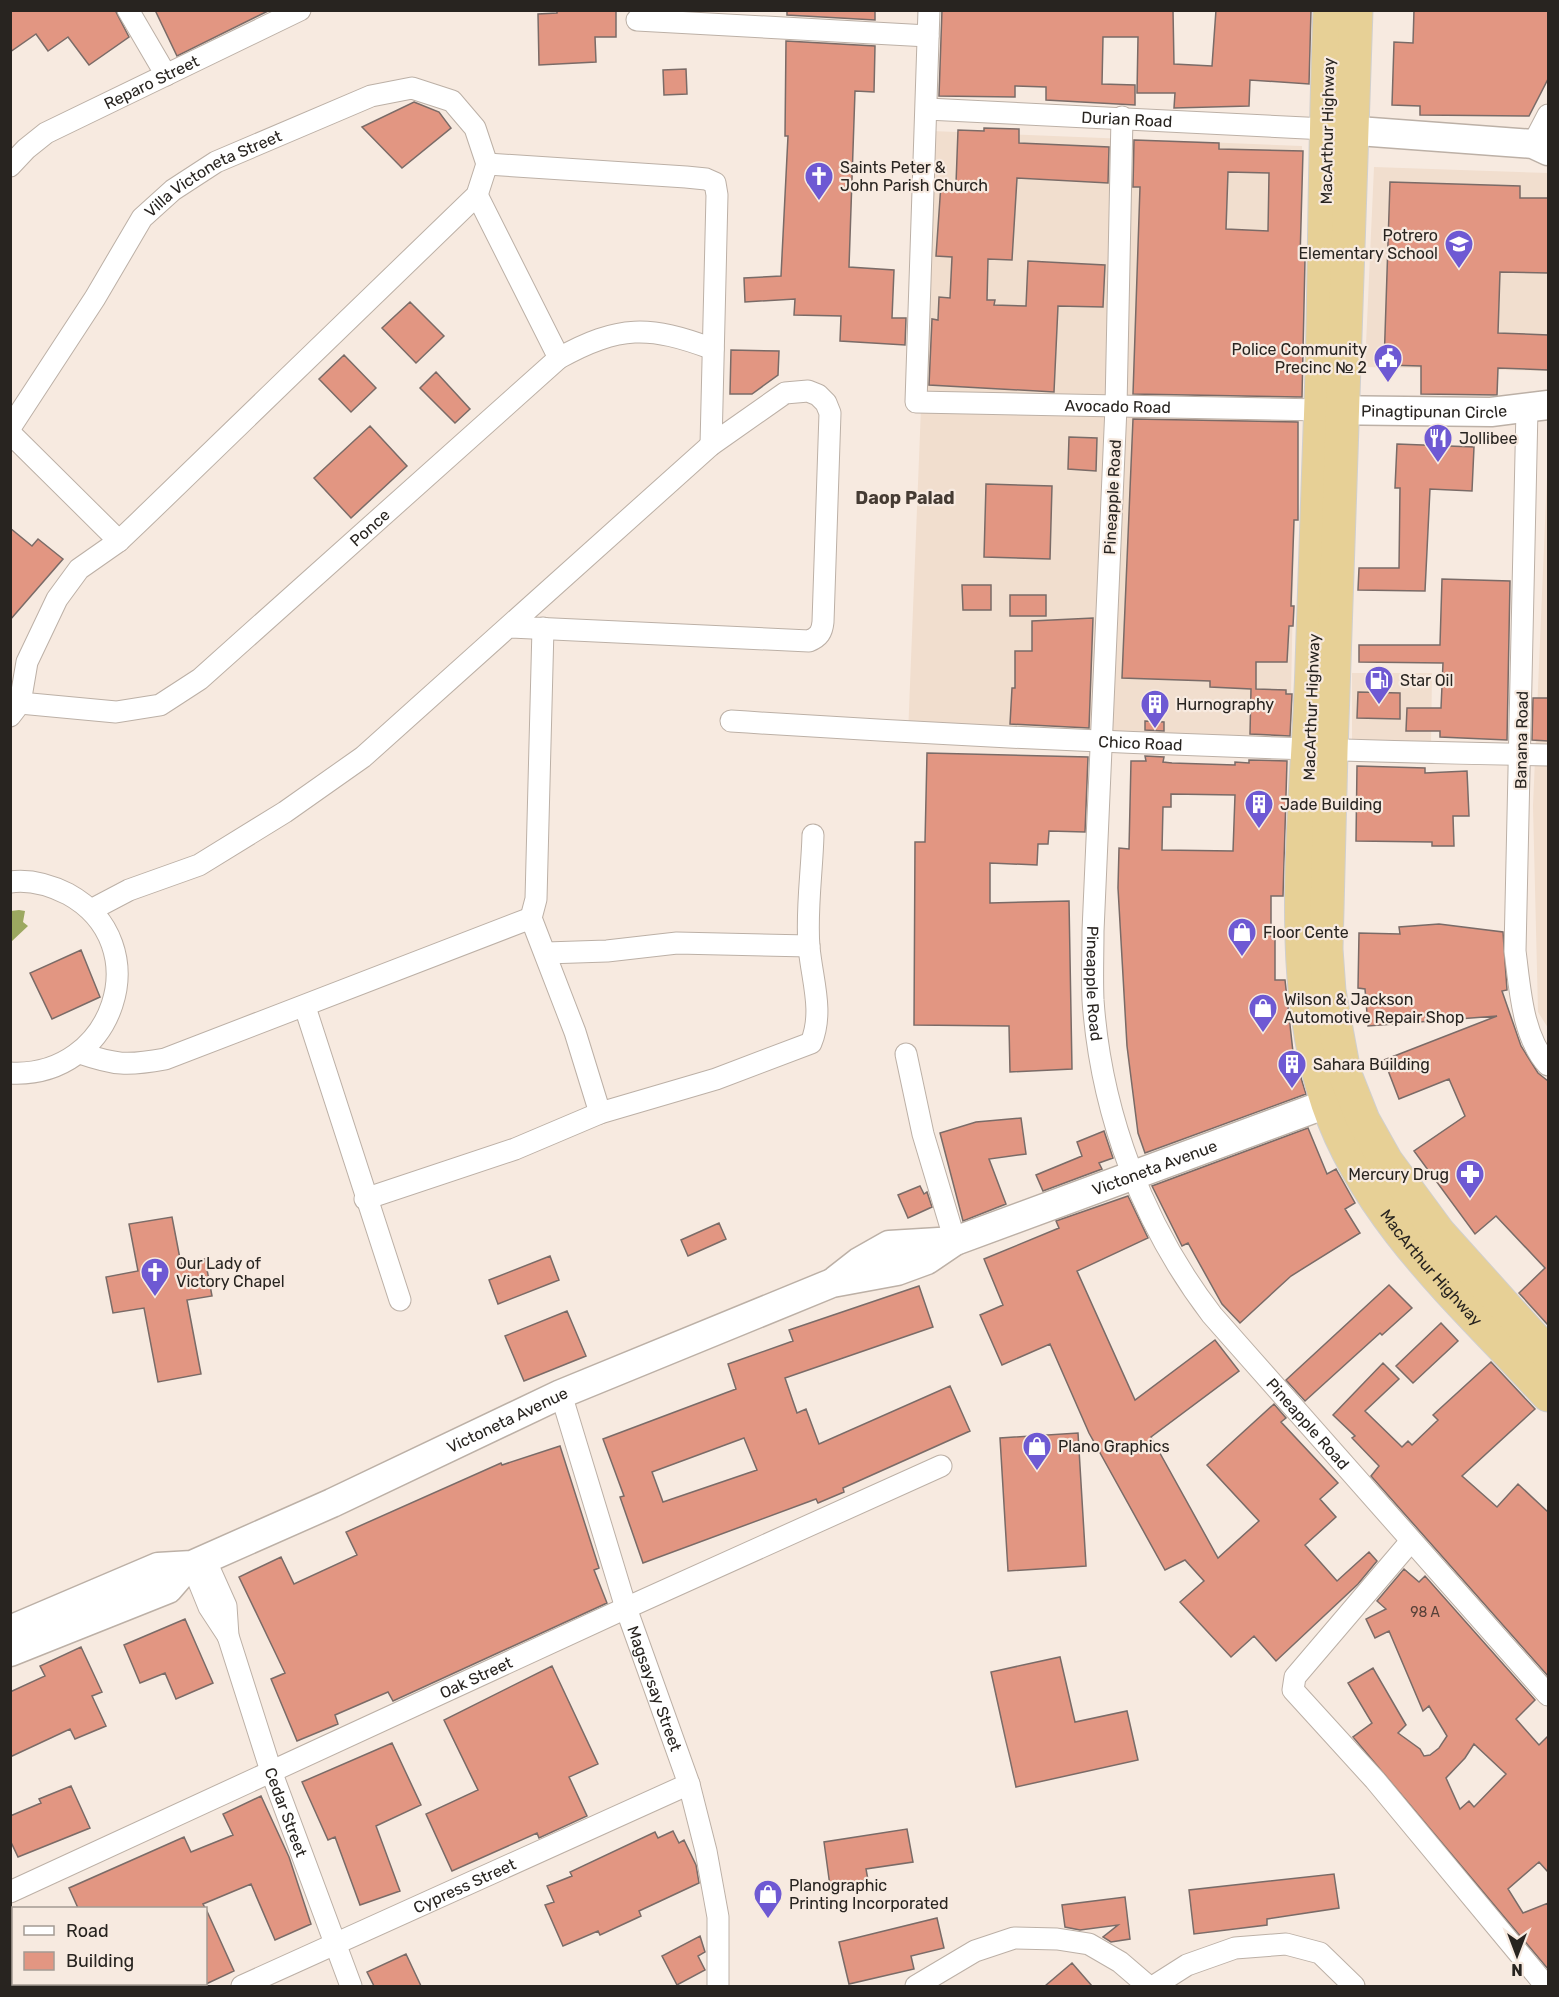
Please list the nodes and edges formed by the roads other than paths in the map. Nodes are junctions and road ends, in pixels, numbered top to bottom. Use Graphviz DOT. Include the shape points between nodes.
graph roads {
  1 [pos="128,10"];
  2 [pos="300,10"];
  3 [pos="929,10"];
  4 [pos="1330,10"];
  5 [pos="1356,10"];
  6 [pos="637,20"];
  7 [pos="928,36"];
  8 [pos="166,75"];
  9 [pos="927,109"];
  10 [pos="1548,116"];
  11 [pos="1122,117"];
  12 [pos="1339,129"];
  13 [pos="1541,147"];
  14 [pos="487,164"];
  15 [pos="10,166"];
  16 [pos="477,195"];
  17 [pos="713,349"];
  18 [pos="559,358"];
  19 [pos="1116,407"];
  20 [pos="1538,407"];
  21 [pos="1332,410"];
  22 [pos="10,428"];
  23 [pos="10,433"];
  24 [pos="711,445"];
  25 [pos="119,541"];
  26 [pos="511,627"];
  27 [pos="543,628"];
  28 [pos="19,666"];
  29 [pos="15,710"];
  30 [pos="731,721"];
  31 [pos="1102,741"];
  32 [pos="1320,751"];
  33 [pos="1521,755"];
  34 [pos="1548,755"];
  35 [pos="813,835"];
  36 [pos="10,882"];
  37 [pos="91,910"];
  38 [pos="531,918"];
  39 [pos="809,946"];
  40 [pos="546,953"];
  41 [pos="305,1007"];
  42 [pos="80,1053"];
  43 [pos="906,1054"];
  44 [pos="1548,1065"];
  45 [pos="10,1073"];
  46 [pos="1340,1099"];
  47 [pos="600,1113"];
  48 [pos="1133,1174"];
  49 [pos="365,1199"];
  50 [pos="956,1241"];
  51 [pos="400,1300"];
  52 [pos="1548,1354"];
  53 [pos="1547,1391"];
  54 [pos="561,1394"];
  55 [pos="941,1466"];
  56 [pos="1411,1541"];
  57 [pos="195,1563"];
  58 [pos="626,1608"];
  59 [pos="10,1614"];
  60 [pos="41,1617"];
  61 [pos="10,1630"];
  62 [pos="10,1652"];
  63 [pos="1548,1695"];
  64 [pos="271,1771"];
  65 [pos="689,1784"];
  66 [pos="10,1892"];
  67 [pos="335,1943"];
  68 [pos="242,1986"];
  69 [pos="351,1986"];
  70 [pos="718,1986"];
  71 [pos="916,1986"];
  72 [pos="1148,1986"];
  73 [pos="1154,1986"];
  74 [pos="1354,1986"];
  75 [pos="1545,1986"];
  1 -- 8 [label="street"];
  2 -- 8 [label="street, Reparo Street"];
  3 -- 7 [label="street"];
  4 -- 12 [label="highway, MacArthur Highway"];
  5 -- 12 [label="highway, MacArthur Highway"];
  6 -- 7 [label="street"];
  7 -- 9 [label="street"];
  8 -- 15 [label="street, Reparo Street" via="46,133"];
  9 -- 11 [label="street, Durian Road"];
  9 -- 19 [label="street, Avocado Road" via="916,402"];
  10 -- 13 [label="street"];
  11 -- 12 [label="street, Durian Road"];
  11 -- 19 [label="street, Pineapple Road"];
  12 -- 13 [label="main road"];
  12 -- 21 [label="highway, MacArthur Highway"];
  14 -- 16 [label="street"];
  14 -- 17 [label="street" via="713,182 717,195"];
  14 -- 22 [label="street, Villa Victoneta Street" via="475,128 452,101 412,88 371,96 216,162 173,189 142,218"];
  16 -- 18 [label="street"];
  16 -- 25 [label="street"];
  17 -- 18 [label="street, Ponce" via="675,335 637,331 593,339"];
  17 -- 24 [label="street"];
  18 -- 29 [label="street, Ponce" via="200,679 160,705 116,712"];
  19 -- 21 [label="street, Avocado Road"];
  19 -- 31 [label="street, Pineapple Road"];
  20 -- 21 [label="main road, Pinagtipunan Circle" via="1491,412"];
  20 -- 33 [label="street, Banana Road"];
  21 -- 32 [label="highway, MacArthur Highway"];
  23 -- 25 [label="street"];
  24 -- 26 [label="street"];
  24 -- 27 [label="street" via="785,393 808,391 826,403 830,413 823,622 817,638 808,641"];
  25 -- 28 [label="street" via="79,569 57,598"];
  26 -- 27 [label="street"];
  26 -- 37 [label="street" via="363,757 285,812 199,865 129,890"];
  27 -- 38 [label="street" via="536,899"];
  28 -- 29 [label="street"];
  30 -- 31 [label="street, Chico Road"];
  31 -- 32 [label="street, Chico Road"];
  31 -- 48 [label="street, Pineapple Road" via="1093,1000 1109,1095"];
  32 -- 33 [label="street, Chico Road"];
  32 -- 46 [label="highway, MacArthur Highway" via="1326,949"];
  33 -- 34 [label="street, Chico Road"];
  33 -- 44 [label="street, Banana Road" via="1515,951 1526,1020"];
  35 -- 39 [label="street"];
  36 -- 37 [label="street" via="22,880 53,886"];
  37 -- 42 [label="street" via="115,956 117,988 108,1020"];
  38 -- 40 [label="street"];
  38 -- 41 [label="street"];
  39 -- 40 [label="street" via="677,943"];
  39 -- 47 [label="street" via="818,1011 811,1043 716,1079"];
  40 -- 47 [label="street"];
  41 -- 42 [label="street" via="156,1061 113,1065"];
  41 -- 49 [label="street"];
  42 -- 45 [label="street" via="62,1065 30,1074"];
  43 -- 50 [label="street" via="923,1134"];
  46 -- 48 [label="main road, Victoneta Avenue"];
  46 -- 52 [label="highway, MacArthur Highway" via="1439,1233"];
  46 -- 53 [label="highway, MacArthur Highway" via="1360,1174 1386,1214 1445,1284"];
  47 -- 49 [label="street" via="515,1149"];
  48 -- 50 [label="main road, Victoneta Avenue"];
  48 -- 56 [label="street, Pineapple Road" via="1160,1238 1188,1284"];
  49 -- 51 [label="street"];
  50 -- 54 [label="main road, Victoneta Avenue" via="927,1260 897,1271 832,1283"];
  54 -- 57 [label="main road, Victoneta Avenue"];
  54 -- 58 [label="street, Magsaysay Street"];
  55 -- 58 [label="street, Oak Street"];
  56 -- 63 [label="street, Pineapple Road"];
  56 -- 75 [label="street" via="1294,1677 1293,1690 1374,1780"];
  57 -- 60 [label="main road, Victoneta Avenue" via="158,1568"];
  57 -- 62 [label="main road, Victoneta Avenue" via="168,1589"];
  57 -- 64 [label="street, Cedar Street" via="209,1607 228,1636"];
  58 -- 64 [label="street, Oak Street"];
  58 -- 65 [label="street, Magsaysay Street"];
  59 -- 60 [label="main road"];
  60 -- 61 [label="main road, Victoneta Avenue"];
  64 -- 66 [label="street, Oak Street"];
  64 -- 67 [label="street, Cedar Street"];
  65 -- 67 [label="street, Cypress Street"];
  65 -- 70 [label="street, Magsaysay Street" via="718,1917"];
  67 -- 68 [label="street, Cypress Street"];
  67 -- 69 [label="street, Cedar Street"];
  71 -- 72 [label="street" via="975,1951 1014,1938 1089,1944 1120,1962"];
  73 -- 74 [label="street" via="1187,1965 1236,1948 1286,1944 1320,1953"];
}
